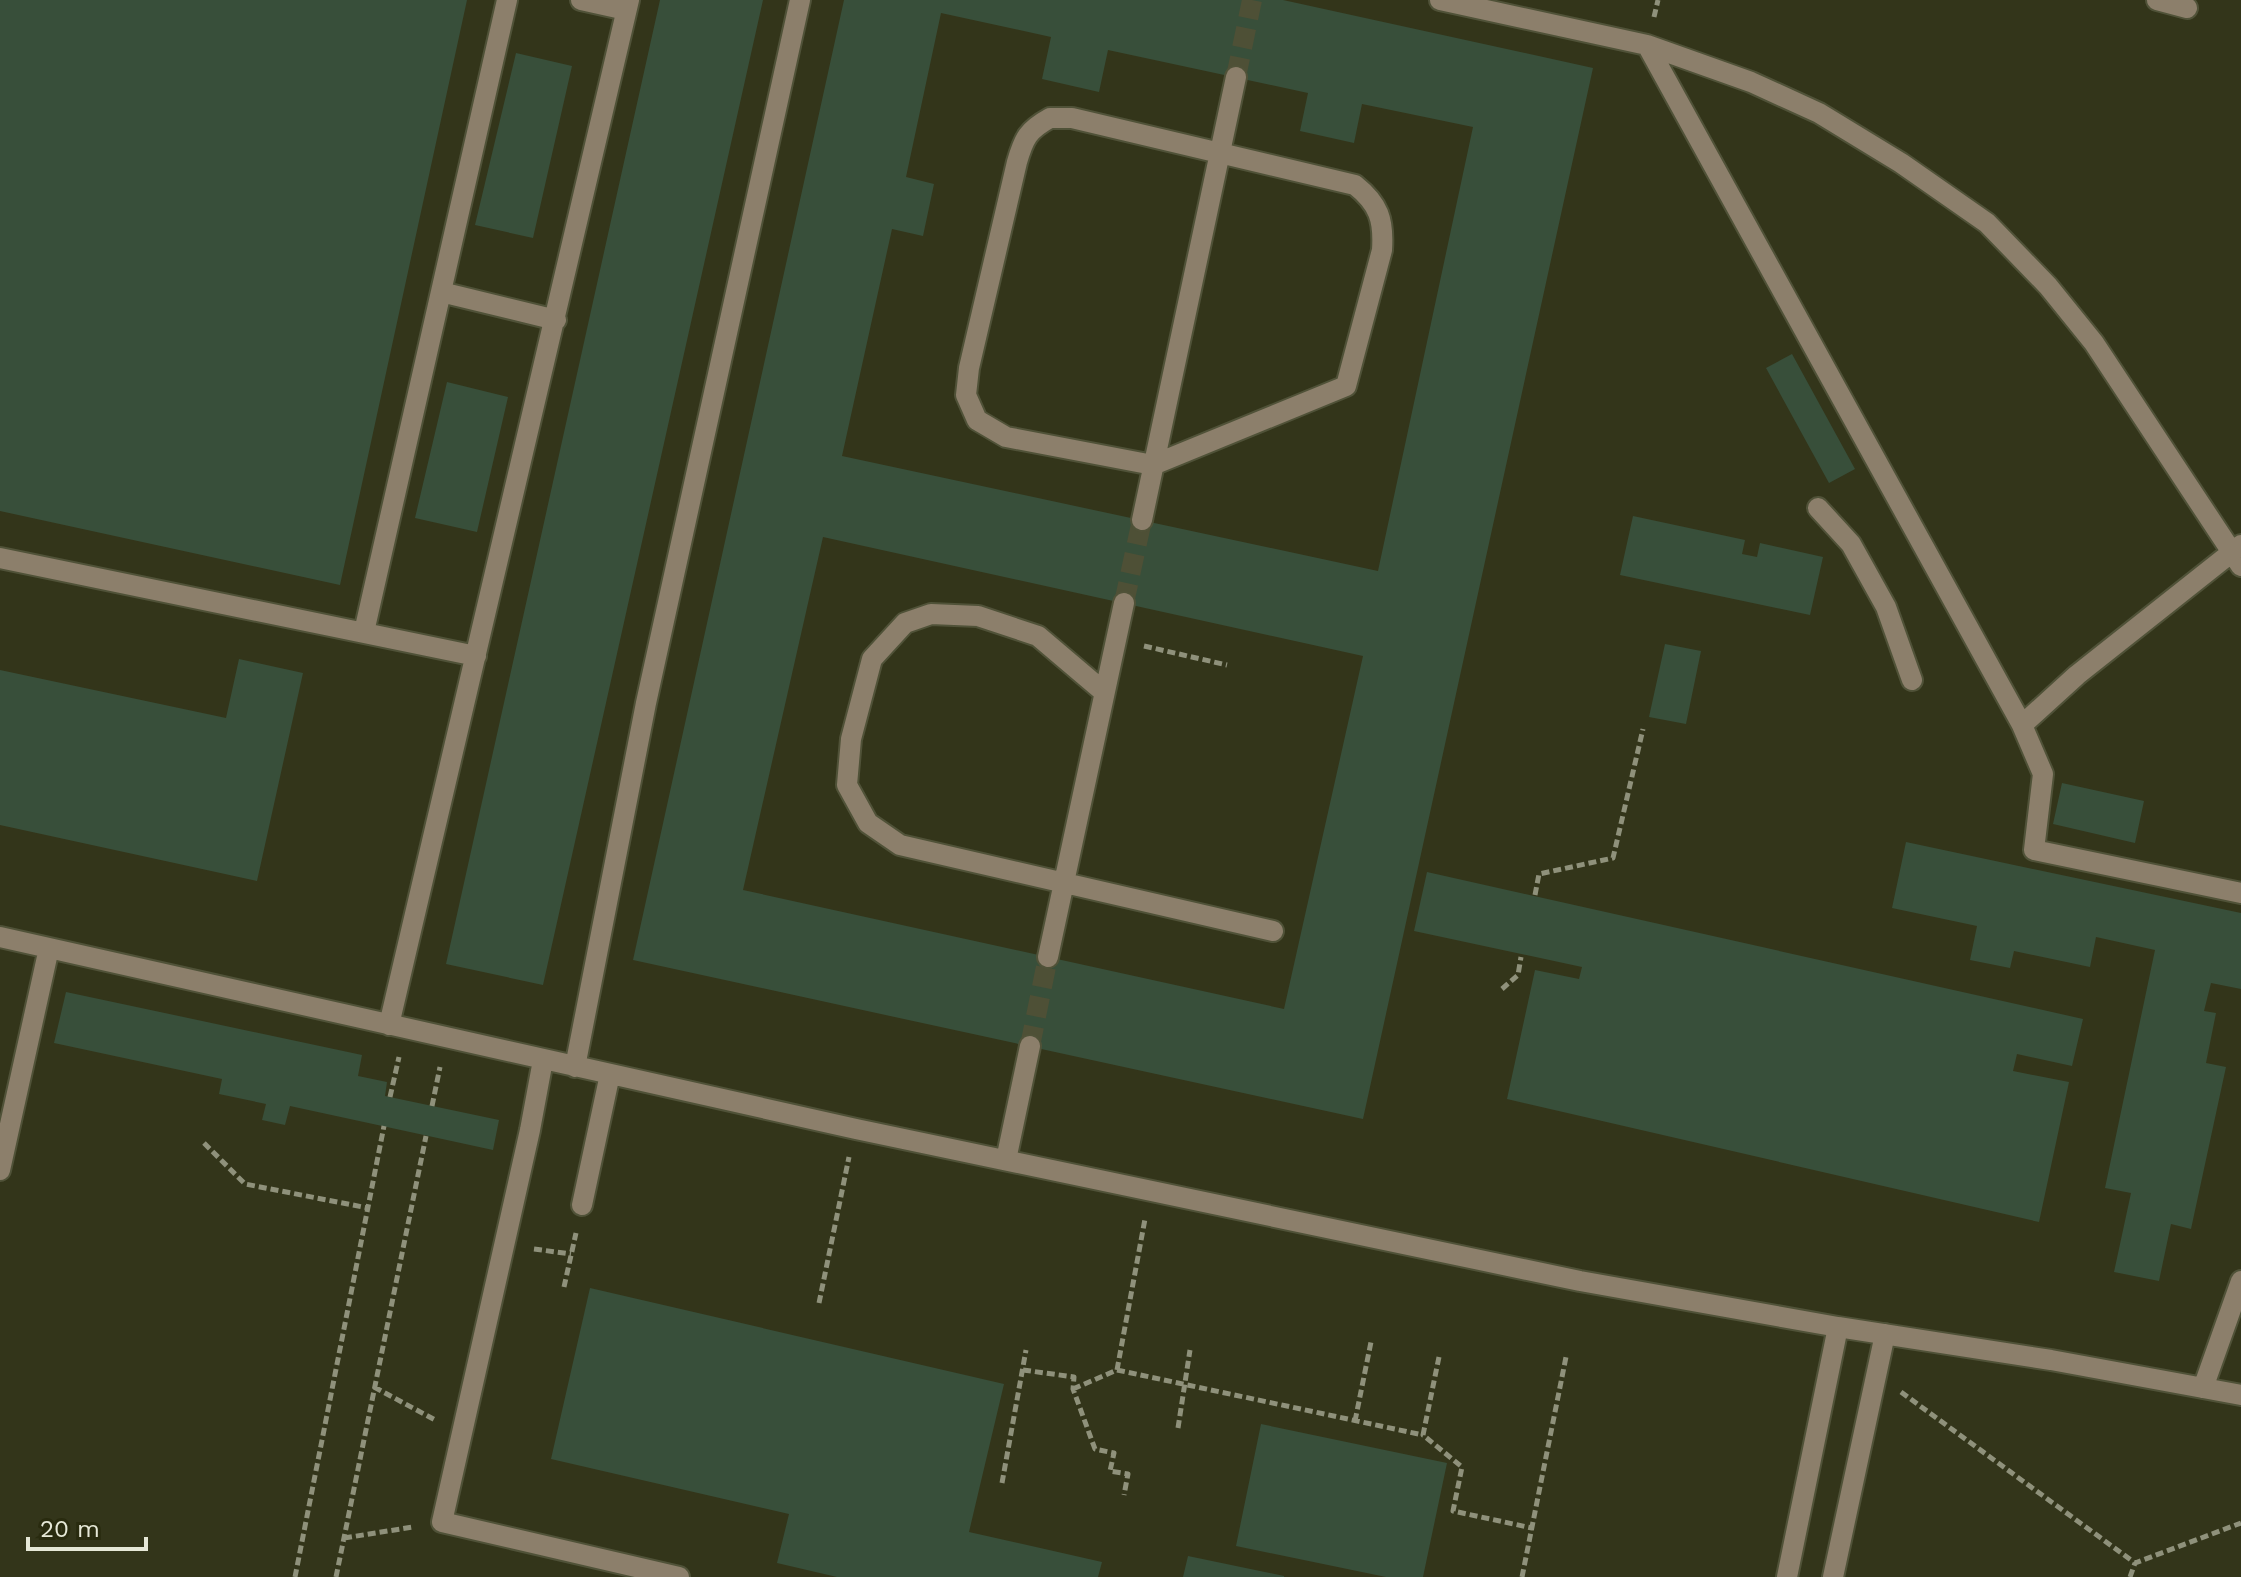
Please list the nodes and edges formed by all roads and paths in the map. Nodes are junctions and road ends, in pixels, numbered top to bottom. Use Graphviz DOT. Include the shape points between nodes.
graph roads {
  1 [pos="507,0"];
  2 [pos="581,0"];
  3 [pos="800,0"];
  4 [pos="1440,0"];
  5 [pos="2157,0"];
  6 [pos="628,5"];
  7 [pos="2187,8"];
  8 [pos="1647,45"];
  9 [pos="1236,77"];
  10 [pos="1219,154"];
  11 [pos="441,292"];
  12 [pos="556,320"];
  13 [pos="1153,465"];
  14 [pos="1818,508"];
  15 [pos="1142,520"];
  16 [pos="2238,554"];
  17 [pos="0,558"];
  18 [pos="1124,603"];
  19 [pos="364,632"];
  20 [pos="1116,639"];
  21 [pos="476,656"];
  22 [pos="1227,665"];
  23 [pos="1912,680"];
  24 [pos="1104,692"];
  25 [pos="2022,725"];
  26 [pos="1643,729"];
  27 [pos="1064,883"];
  28 [pos="2241,893"];
  29 [pos="1535,895"];
  30 [pos="1273,931"];
  31 [pos="0,937"];
  32 [pos="49,948"];
  33 [pos="1048,957"];
  34 [pos="1521,957"];
  35 [pos="1502,989"];
  36 [pos="397,1027"];
  37 [pos="446,1038"];
  38 [pos="1030,1046"];
  39 [pos="543,1060"];
  40 [pos="575,1067"];
  41 [pos="610,1074"];
  42 [pos="390,1097"];
  43 [pos="432,1106"];
  44 [pos="384,1126"];
  45 [pos="856,1129"];
  46 [pos="426,1136"];
  47 [pos="204,1143"];
  48 [pos="1006,1160"];
  49 [pos="0,1170"];
  50 [pos="1151,1191"];
  51 [pos="582,1205"];
  52 [pos="368,1208"];
  53 [pos="505,1245"];
  54 [pos="571,1254"];
  55 [pos="2241,1281"];
  56 [pos="564,1287"];
  57 [pos="819,1303"];
  58 [pos="1838,1327"];
  59 [pos="1885,1334"];
  60 [pos="1371,1342"];
  61 [pos="1026,1350"];
  62 [pos="1190,1350"];
  63 [pos="1439,1357"];
  64 [pos="1566,1357"];
  65 [pos="1023,1370"];
  66 [pos="1117,1370"];
  67 [pos="1877,1375"];
  68 [pos="1185,1384"];
  69 [pos="374,1387"];
  70 [pos="2203,1388"];
  71 [pos="1073,1389"];
  72 [pos="2241,1395"];
  73 [pos="1355,1421"];
  74 [pos="1178,1428"];
  75 [pos="462,1434"];
  76 [pos="1423,1435"];
  77 [pos="1002,1483"];
  78 [pos="1124,1495"];
  79 [pos="442,1522"];
  80 [pos="2241,1523"];
  81 [pos="1532,1528"];
  82 [pos="344,1538"];
  83 [pos="2135,1563"];
  84 [pos="295,1577"];
  85 [pos="336,1577"];
  86 [pos="679,1577"];
  87 [pos="1522,1577"];
  88 [pos="1787,1577"];
  89 [pos="1833,1577"];
  90 [pos="2130,1577"];
  1 -- 11 [label="lane"];
  2 -- 6 [label="lane"];
  3 -- 40 [label="lane" via="646,703"];
  4 -- 8 [label="lane"];
  5 -- 7 [label="lane"];
  6 -- 12 [label="lane"];
  8 -- 16 [label="lane" via="1819,113 1987,223 2094,343"];
  8 -- 25 [label="lane"];
  9 -- 10 [label="lane"];
  10 -- 13 [label="lane"];
  10 -- 13 [label="lane" via="1355,185 1379,213 1382,250 1346,386"];
  10 -- 13 [label="lane" via="1072,118 1050,118 1033,127 1017,162 969,368 966,395 977,420 1006,437"];
  11 -- 12 [label="lane"];
  11 -- 19 [label="lane"];
  12 -- 21 [label="lane"];
  13 -- 15 [label="lane"];
  14 -- 23 [label="lane" via="1851,544 1886,607"];
  16 -- 25 [label="lane" via="2077,675"];
  17 -- 19 [label="lane"];
  18 -- 20 [label="lane"];
  19 -- 21 [label="lane"];
  20 -- 22 [label="path"];
  20 -- 24 [label="lane"];
  21 -- 36 [label="lane"];
  24 -- 27 [label="lane"];
  24 -- 27 [label="lane" via="1038,636 978,616 931,614 905,623 872,659 851,739 847,785 868,823 900,845"];
  25 -- 28 [label="lane" via="2043,774 2034,850"];
  26 -- 29 [label="path" via="1613,858 1539,874"];
  27 -- 30 [label="lane"];
  27 -- 33 [label="lane"];
  31 -- 32 [label="lane"];
  32 -- 36 [label="lane"];
  32 -- 49 [label="lane"];
  34 -- 35 [label="path" via="1518,975"];
  36 -- 37 [label="lane"];
  36 -- 42 [label="path"];
  37 -- 39 [label="lane"];
  37 -- 43 [label="path"];
  38 -- 48 [label="lane"];
  39 -- 40 [label="lane"];
  39 -- 53 [label="lane"];
  40 -- 41 [label="lane"];
  41 -- 45 [label="lane"];
  41 -- 51 [label="lane"];
  44 -- 52 [label="path"];
  45 -- 48 [label="lane"];
  45 -- 57 [label="path"];
  46 -- 69 [label="path"];
  47 -- 52 [label="path" via="245,1184"];
  48 -- 50 [label="lane"];
  50 -- 58 [label="lane" via="1580,1281"];
  50 -- 66 [label="path"];
  51 -- 54 [label="path"];
  52 -- 84 [label="path"];
  53 -- 54 [label="path"];
  53 -- 75 [label="lane"];
  54 -- 56 [label="path"];
  55 -- 70 [label="lane"];
  58 -- 59 [label="lane"];
  58 -- 88 [label="lane"];
  59 -- 67 [label="lane"];
  59 -- 70 [label="lane"];
  60 -- 73 [label="path"];
  61 -- 65 [label="path"];
  62 -- 68 [label="path"];
  63 -- 76 [label="path"];
  64 -- 81 [label="path"];
  65 -- 71 [label="path" via="1074,1377"];
  65 -- 77 [label="path"];
  66 -- 68 [label="path"];
  66 -- 71 [label="path"];
  67 -- 83 [label="path"];
  67 -- 89 [label="lane"];
  68 -- 73 [label="path"];
  68 -- 74 [label="path"];
  69 -- 75 [label="path"];
  69 -- 82 [label="path"];
  70 -- 72 [label="lane"];
  71 -- 78 [label="path" via="1095,1449 1114,1453 1110,1471 1128,1474"];
  73 -- 76 [label="path"];
  75 -- 79 [label="lane"];
  76 -- 81 [label="path" via="1462,1467 1453,1511"];
  79 -- 82 [label="path"];
  79 -- 86 [label="lane"];
  80 -- 83 [label="path"];
  81 -- 87 [label="path"];
  82 -- 85 [label="path"];
  83 -- 90 [label="path"];
}
